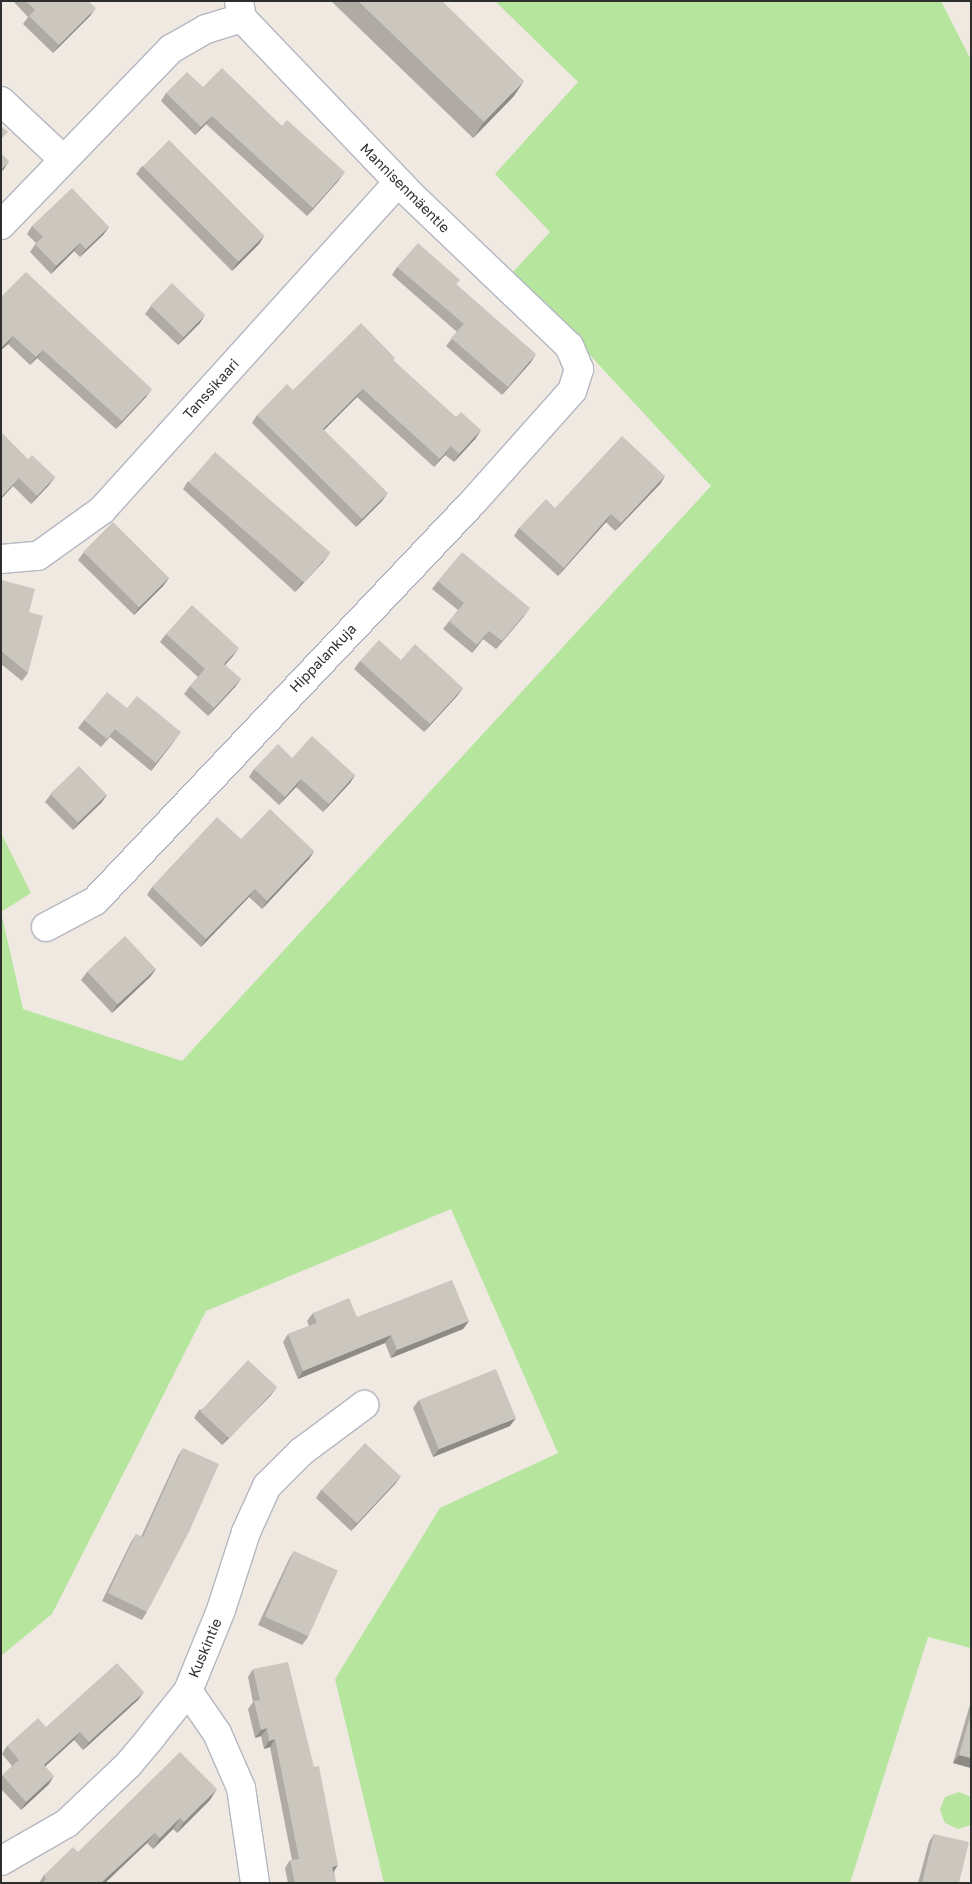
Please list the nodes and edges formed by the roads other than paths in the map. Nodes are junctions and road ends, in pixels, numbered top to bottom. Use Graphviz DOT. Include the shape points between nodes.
graph roads {
  1 [pos="240,10"];
  2 [pos="1,100"];
  3 [pos="62,158"];
  4 [pos="398,182"];
  5 [pos="1,225"];
  6 [pos="580,369"];
  7 [pos="1,559"];
  8 [pos="46,928"];
  9 [pos="364,1405"];
  10 [pos="188,1691"];
  11 [pos="1,1861"];
  12 [pos="255,1883"];
  1 -- 3 [label="street" via="171,49"];
  1 -- 4 [label="street, Mannisenmäentie"];
  2 -- 3 [label="street"];
  3 -- 5 [label="street"];
  4 -- 6 [label="street, Mannisenmäentie" via="569,346"];
  4 -- 7 [label="street, Tanssikaari" via="102,510 38,556"];
  6 -- 8 [label="street, Hippalankuja" via="572,391 472,502 96,901"];
  9 -- 10 [label="street, Kuskintie" via="301,1452 267,1486 246,1532 221,1610"];
  10 -- 11 [label="street, Kuskintie" via="128,1765 98,1795 67,1823"];
  10 -- 12 [label="street" via="218,1733 241,1788"];
}
